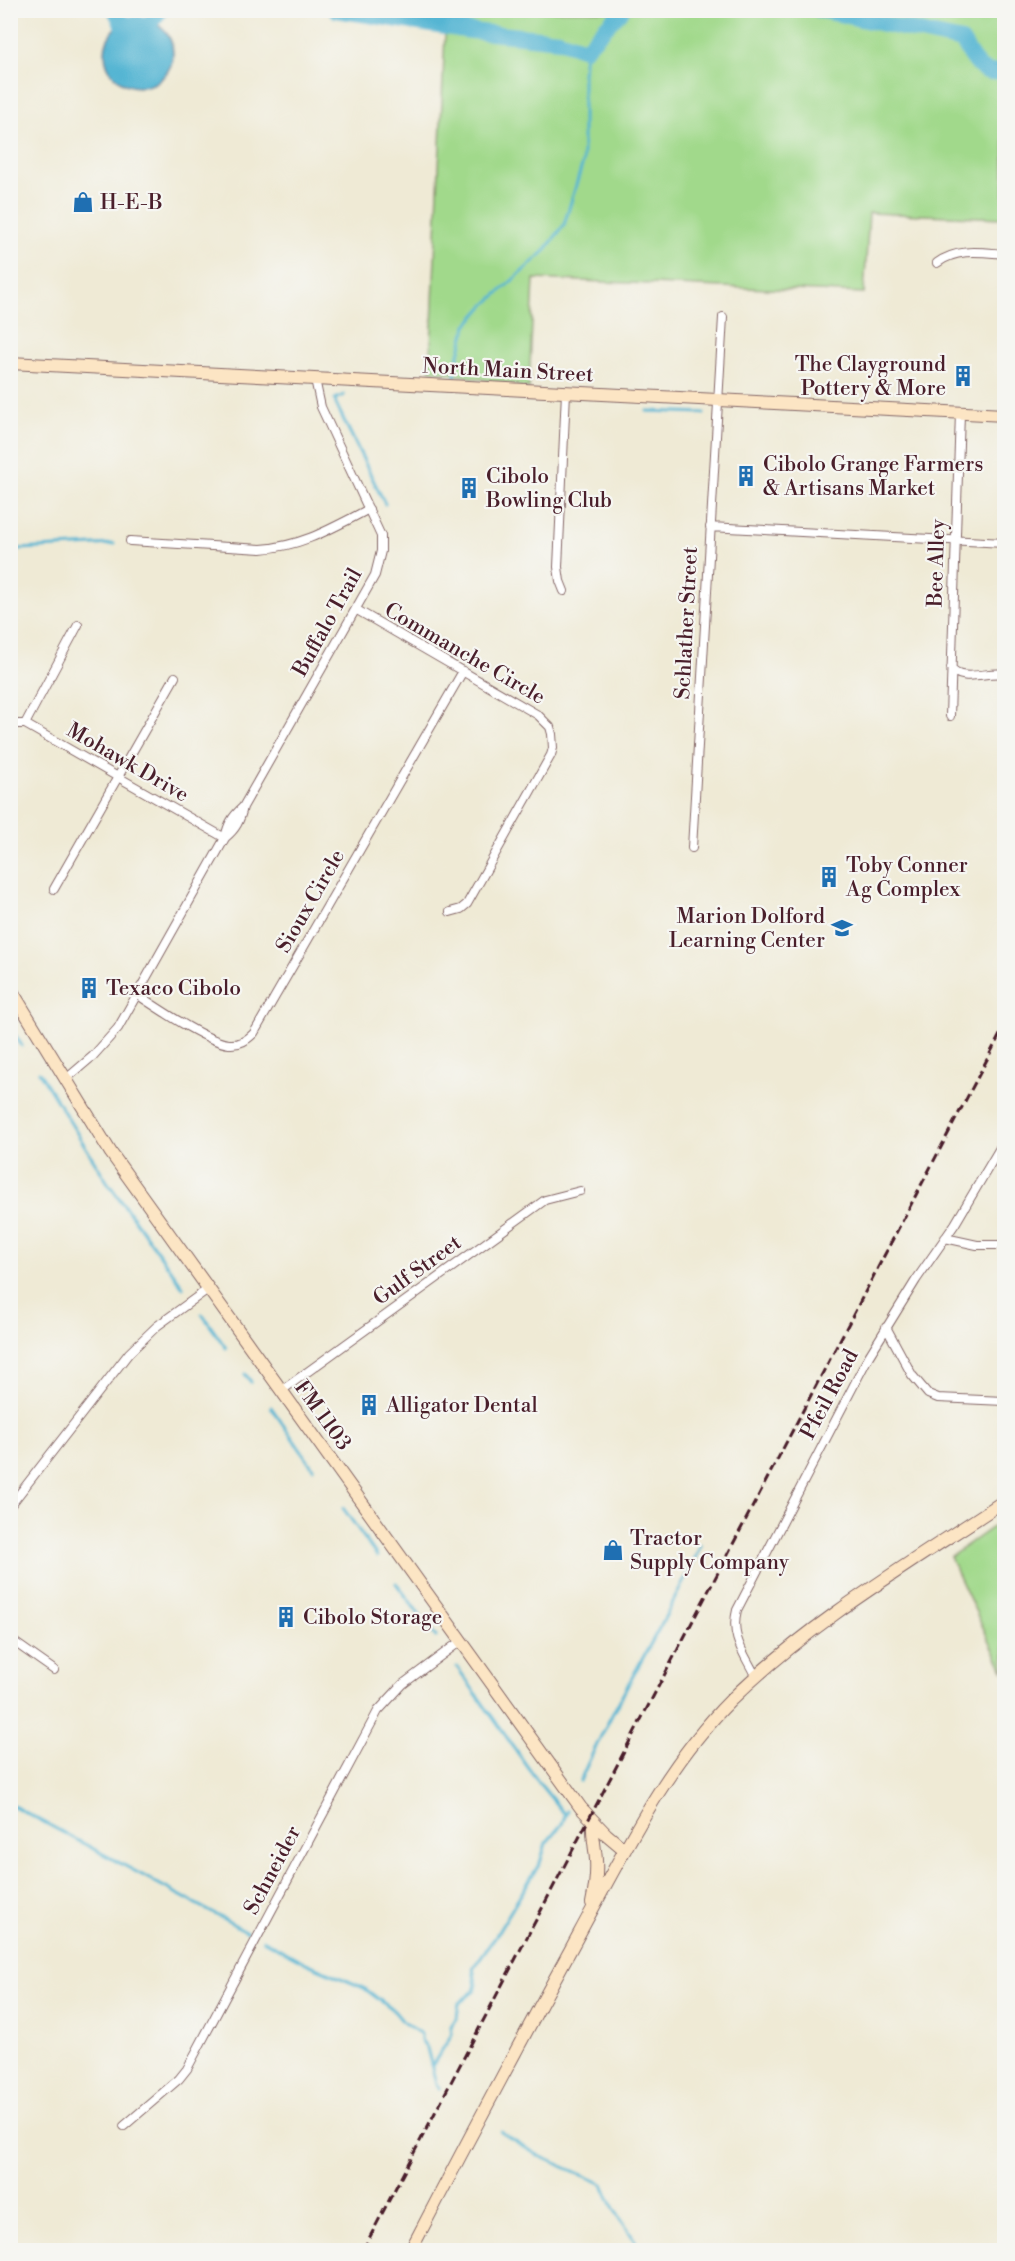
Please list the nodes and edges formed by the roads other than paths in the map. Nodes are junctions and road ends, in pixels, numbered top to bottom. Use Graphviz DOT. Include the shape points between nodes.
graph roads {
  1 [pos="1005,254"];
  2 [pos="937,263"];
  3 [pos="723,317"];
  4 [pos="10,363"];
  5 [pos="315,379"];
  6 [pos="566,392"];
  7 [pos="717,400"];
  8 [pos="960,412"];
  9 [pos="1005,415"];
  10 [pos="369,509"];
  11 [pos="710,527"];
  12 [pos="130,540"];
  13 [pos="955,541"];
  14 [pos="1005,543"];
  15 [pos="564,591"];
  16 [pos="357,610"];
  17 [pos="78,625"];
  18 [pos="951,668"];
  19 [pos="463,670"];
  20 [pos="1005,674"];
  21 [pos="175,677"];
  22 [pos="950,716"];
  23 [pos="10,724"];
  24 [pos="25,724"];
  25 [pos="119,778"];
  26 [pos="225,838"];
  27 [pos="692,848"];
  28 [pos="54,889"];
  29 [pos="450,912"];
  30 [pos="10,988"];
  31 [pos="138,995"];
  32 [pos="66,1079"];
  33 [pos="1005,1141"];
  34 [pos="580,1191"];
  35 [pos="945,1238"];
  36 [pos="1005,1245"];
  37 [pos="208,1289"];
  38 [pos="886,1327"];
  39 [pos="281,1391"];
  40 [pos="1005,1401"];
  41 [pos="1005,1501"];
  42 [pos="10,1506"];
  43 [pos="10,1639"];
  44 [pos="462,1640"];
  45 [pos="54,1670"];
  46 [pos="756,1677"];
  47 [pos="593,1821"];
  48 [pos="625,1850"];
  49 [pos="589,1916"];
  50 [pos="124,2126"];
  51 [pos="411,2250"];
  1 -- 2 [label="street" via="953,253"];
  3 -- 7 [label="street, Schlather Street"];
  4 -- 5 [label="main road, North Main Street"];
  5 -- 6 [label="main road, North Main Street"];
  5 -- 10 [label="street, Buffalo Trail" via="321,407"];
  6 -- 7 [label="main road, North Main Street"];
  6 -- 15 [label="street" via="558,567"];
  7 -- 8 [label="main road, North Main Street"];
  7 -- 11 [label="street, Schlather Street"];
  8 -- 9 [label="main road, North Main Street"];
  8 -- 13 [label="street, Bee Alley"];
  10 -- 12 [label="street" via="309,540 282,548"];
  10 -- 16 [label="street, Buffalo Trail" via="381,536 381,551"];
  11 -- 13 [label="street"];
  11 -- 27 [label="street, Schlather Street"];
  13 -- 14 [label="street"];
  13 -- 18 [label="street, Bee Alley"];
  16 -- 19 [label="street, Commanche Circle"];
  16 -- 26 [label="street, Buffalo Trail" via="243,807 236,828"];
  17 -- 24 [label="street"];
  18 -- 20 [label="street" via="962,676"];
  18 -- 22 [label="street, Bee Alley"];
  19 -- 29 [label="street, Commanche Circle" via="546,722 553,748 467,904"];
  19 -- 31 [label="street, Sioux Circle" via="254,1034 238,1044 226,1044"];
  21 -- 25 [label="street"];
  23 -- 24 [label="street, Mohawk Drive"];
  24 -- 25 [label="street, Mohawk Drive"];
  25 -- 26 [label="street, Mohawk Drive"];
  25 -- 28 [label="street"];
  26 -- 31 [label="street, Buffalo Trail"];
  30 -- 32 [label="main road, FM 1103 / FM 1103"];
  31 -- 32 [label="street, Buffalo Trail" via="109,1040"];
  32 -- 37 [label="main road, FM 1103 / FM 1103" via="111,1153"];
  33 -- 35 [label="street, Pfeil Road"];
  34 -- 39 [label="street, Gulf Street" via="545,1200"];
  35 -- 36 [label="street" via="976,1245"];
  35 -- 38 [label="street, Pfeil Road"];
  37 -- 39 [label="main road, FM 1103 / FM 1103"];
  37 -- 42 [label="street" via="157,1326 129,1353"];
  38 -- 40 [label="street" via="912,1375 928,1394 938,1398"];
  38 -- 46 [label="street, Pfeil Road" via="736,1610 736,1639"];
  39 -- 44 [label="main road, FM 1103 / FM 1103"];
  41 -- 46 [label="main road" via="800,1639"];
  43 -- 45 [label="street"];
  44 -- 47 [label="main road, FM 1103 / FM 1103"];
  44 -- 50 [label="street, Schneider" via="403,1684 378,1711 187,2069"];
  46 -- 48 [label="main road" via="685,1754"];
  47 -- 48 [label="main road, FM 1103 / FM 1103"];
  47 -- 49 [label="main road" via="595,1887"];
  48 -- 49 [label="main road"];
  49 -- 51 [label="main road"];
}
